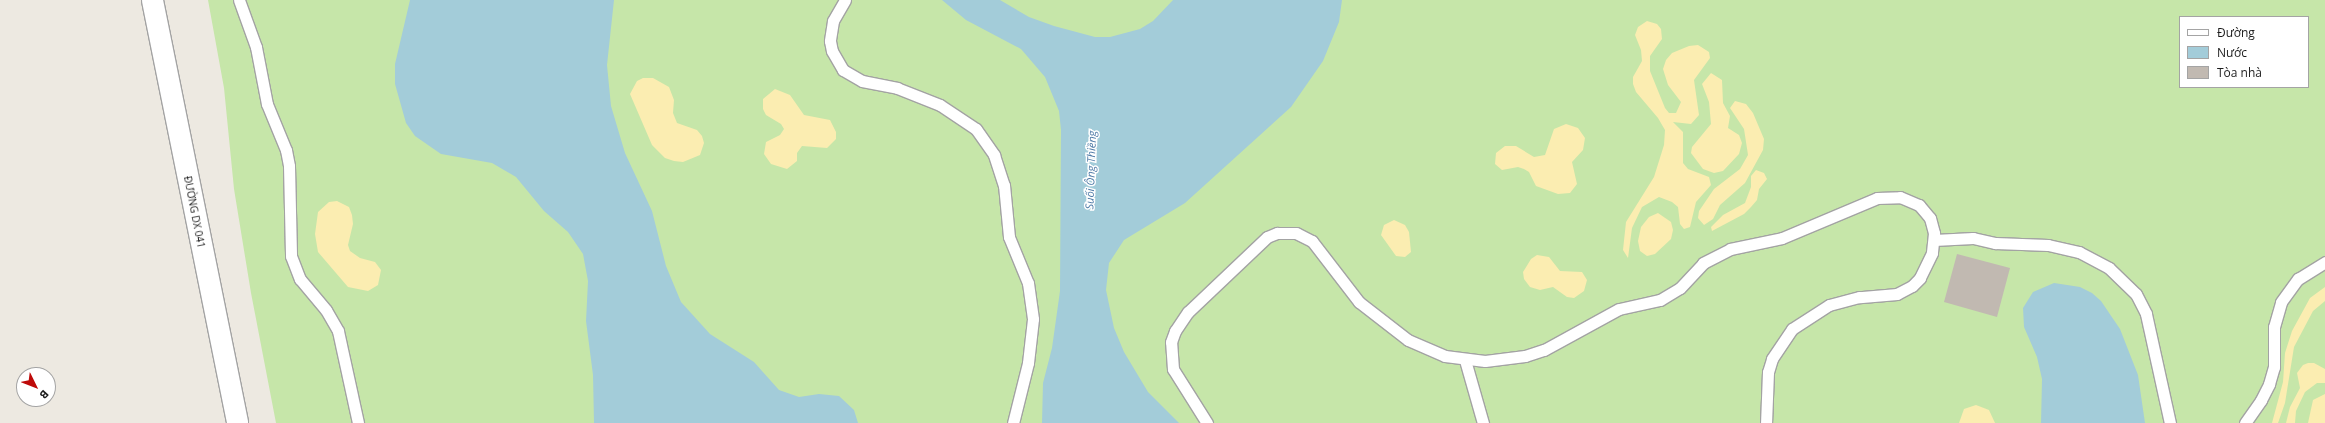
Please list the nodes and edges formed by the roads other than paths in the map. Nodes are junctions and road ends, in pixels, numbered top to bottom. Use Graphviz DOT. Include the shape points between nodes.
graph roads {
  1 [pos="152,0"];
  2 [pos="239,0"];
  3 [pos="845,0"];
  4 [pos="1934,240"];
  5 [pos="2325,262"];
  6 [pos="1465,360"];
  7 [pos="237,423"];
  8 [pos="358,423"];
  9 [pos="1013,423"];
  10 [pos="1207,423"];
  11 [pos="1483,423"];
  12 [pos="1766,423"];
  13 [pos="2170,423"];
  14 [pos="2245,423"];
  1 -- 7 [label="street, ĐƯỜNG DX 041"];
  2 -- 8 [label="lane" via="252,32 267,104 286,150 289,166 290,256 300,279 326,310 338,330"];
  3 -- 9 [label="lane" via="833,21 830,40 834,56 843,70 862,81 897,88 940,105 976,129 994,155 1004,185 1009,237 1028,283 1033,313 1028,363"];
  4 -- 6 [label="lane" via="1930,218 1919,205 1900,197 1877,198 1782,238 1716,255 1670,294 1649,303 1620,309 1544,350 1506,359"];
  4 -- 12 [label="lane" via="1927,266 1912,286 1897,294 1859,297 1829,305 1799,323 1786,335 1772,359 1768,372"];
  4 -- 13 [label="lane" via="1973,238 1995,242 2048,244 2079,252 2109,268 2136,294 2146,314"];
  5 -- 14 [label="lane" via="2298,279 2281,302 2274,327 2274,367 2269,384"];
  6 -- 10 [label="lane" via="1426,350 1391,329 1359,302 1312,241 1296,233 1277,233 1267,237 1188,312 1175,331 1171,342 1173,369"];
  6 -- 11 [label="lane"];
}
